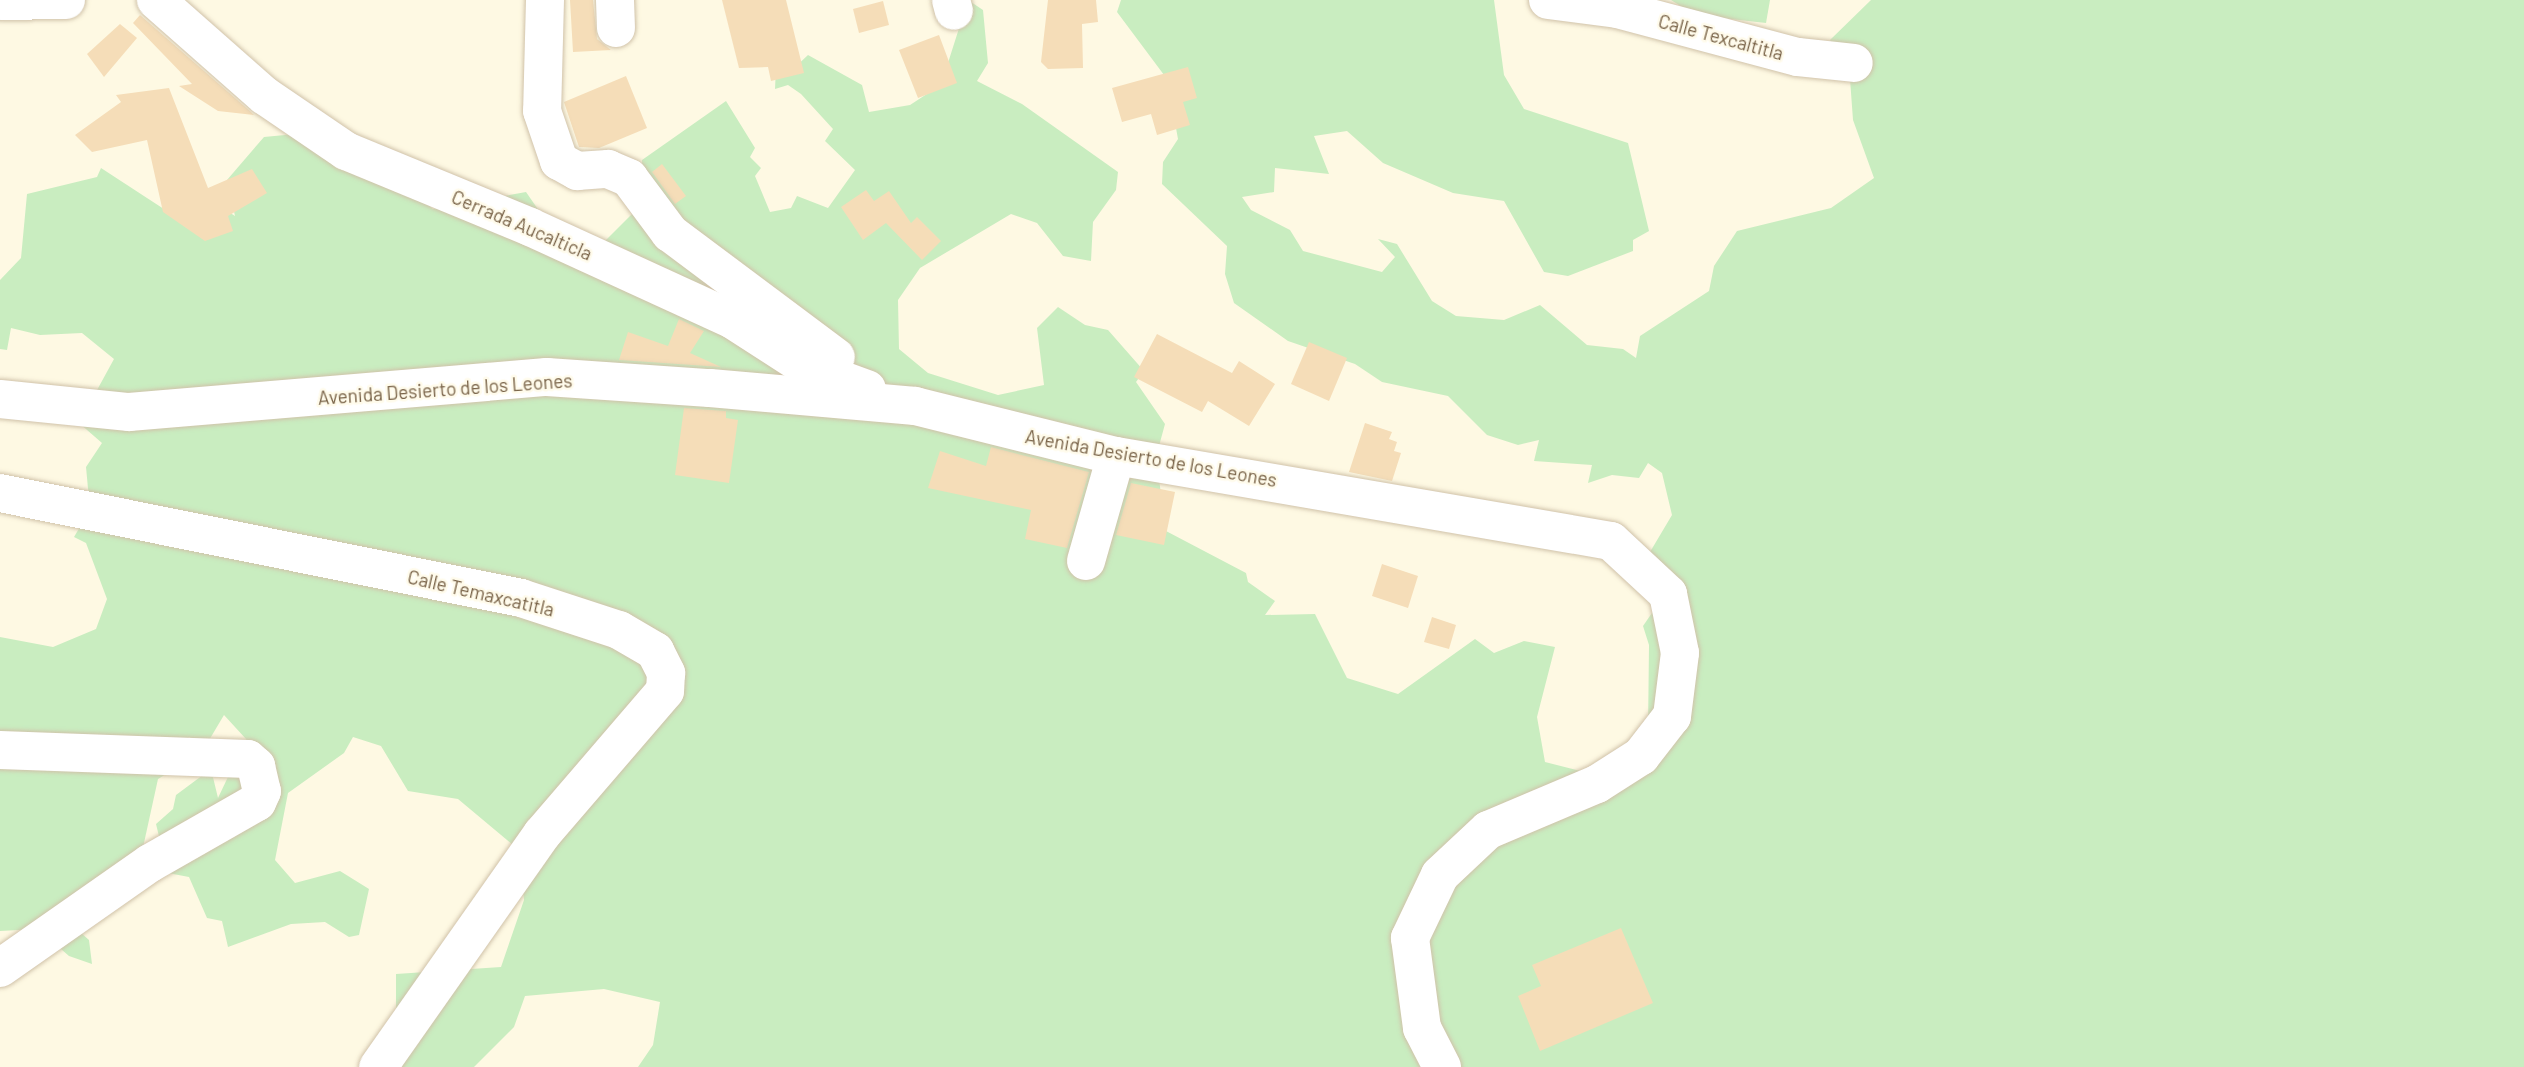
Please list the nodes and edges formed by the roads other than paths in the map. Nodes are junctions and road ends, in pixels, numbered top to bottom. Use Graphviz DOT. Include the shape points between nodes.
graph roads {
  1 [pos="66,0"];
  2 [pos="156,0"];
  3 [pos="545,0"];
  4 [pos="1548,0"];
  5 [pos="0,1"];
  6 [pos="1854,63"];
  7 [pos="0,399"];
  8 [pos="915,406"];
  9 [pos="1116,456"];
  10 [pos="0,493"];
  11 [pos="1086,561"];
  12 [pos="0,750"];
  13 [pos="0,968"];
  14 [pos="378,1067"];
  15 [pos="1442,1067"];
  1 -- 5 [label="street"];
  2 -- 8 [label="street, Cerrada Aucalticla" via="265,96 346,151 720,314 804,366"];
  3 -- 8 [label="street" via="542,111 559,161 577,171 608,169 629,178 670,233 807,338"];
  4 -- 6 [label="street, Calle Texcaltitla" via="1617,9 1798,57"];
  7 -- 8 [label="street, Avenida Desierto de los Leones" via="129,412 547,377"];
  8 -- 9 [label="street, Avenida Desierto de los Leones"];
  9 -- 11 [label="street"];
  9 -- 15 [label="street, Avenida Desierto de los Leones" via="1581,532 1611,541 1668,594 1680,653 1672,716 1641,756 1597,784 1488,830 1440,875 1410,938 1422,1028"];
  10 -- 14 [label="street, Calle Temaxcatitla" via="521,598 619,629 655,651 666,673 665,691 542,834"];
  12 -- 13 [label="street" via="248,759 256,765 261,791 257,802 150,863"];
}
